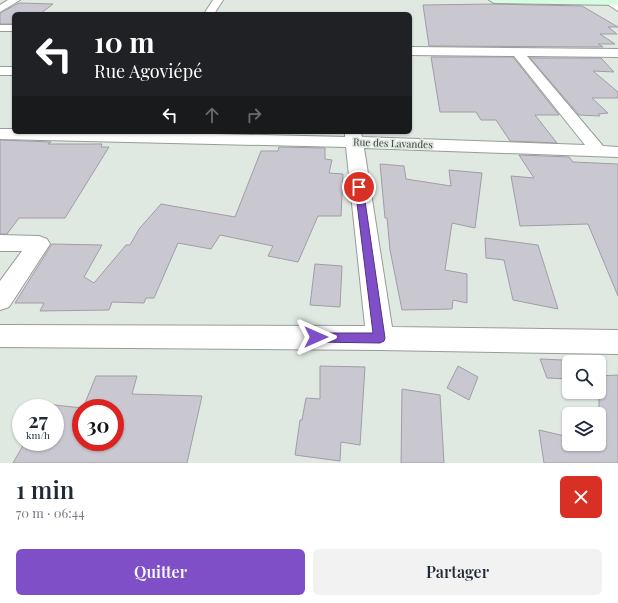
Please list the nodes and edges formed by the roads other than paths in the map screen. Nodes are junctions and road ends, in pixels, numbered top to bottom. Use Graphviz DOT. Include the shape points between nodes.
graph roads {
  1 [pos="15,0"];
  2 [pos="218,0"];
  3 [pos="494,0"];
  4 [pos="573,1"];
  5 [pos="613,2"];
  6 [pos="618,8"];
  7 [pos="0,9"];
  8 [pos="210,12"];
  9 [pos="0,28"];
  10 [pos="12,28"];
  11 [pos="412,51"];
  12 [pos="517,52"];
  13 [pos="618,53"];
  14 [pos="0,71"];
  15 [pos="12,71"];
  16 [pos="0,134"];
  17 [pos="134,134"];
  18 [pos="353,137"];
  19 [pos="598,152"];
  20 [pos="618,152"];
  21 [pos="0,243"];
  22 [pos="0,300"];
  23 [pos="0,336"];
  24 [pos="380,338"];
  25 [pos="618,342"];
  1 -- 7 [label="street"];
  2 -- 8 [label="street"];
  3 -- 4 [label="street"];
  4 -- 5 [label="street"];
  5 -- 6 [label="street"];
  9 -- 10 [label="street"];
  11 -- 12 [label="street"];
  12 -- 13 [label="street"];
  12 -- 19 [label="street"];
  14 -- 15 [label="street"];
  16 -- 17 [label="street, Rue des Lavandes"];
  17 -- 18 [label="street, Rue des Lavandes"];
  18 -- 19 [label="street, Rue des Lavandes"];
  18 -- 24 [label="street"];
  19 -- 20 [label="street, Rue des Lavandes"];
  21 -- 22 [label="street" via="39,244"];
  23 -- 24 [label="street"];
  24 -- 25 [label="street"];
}
